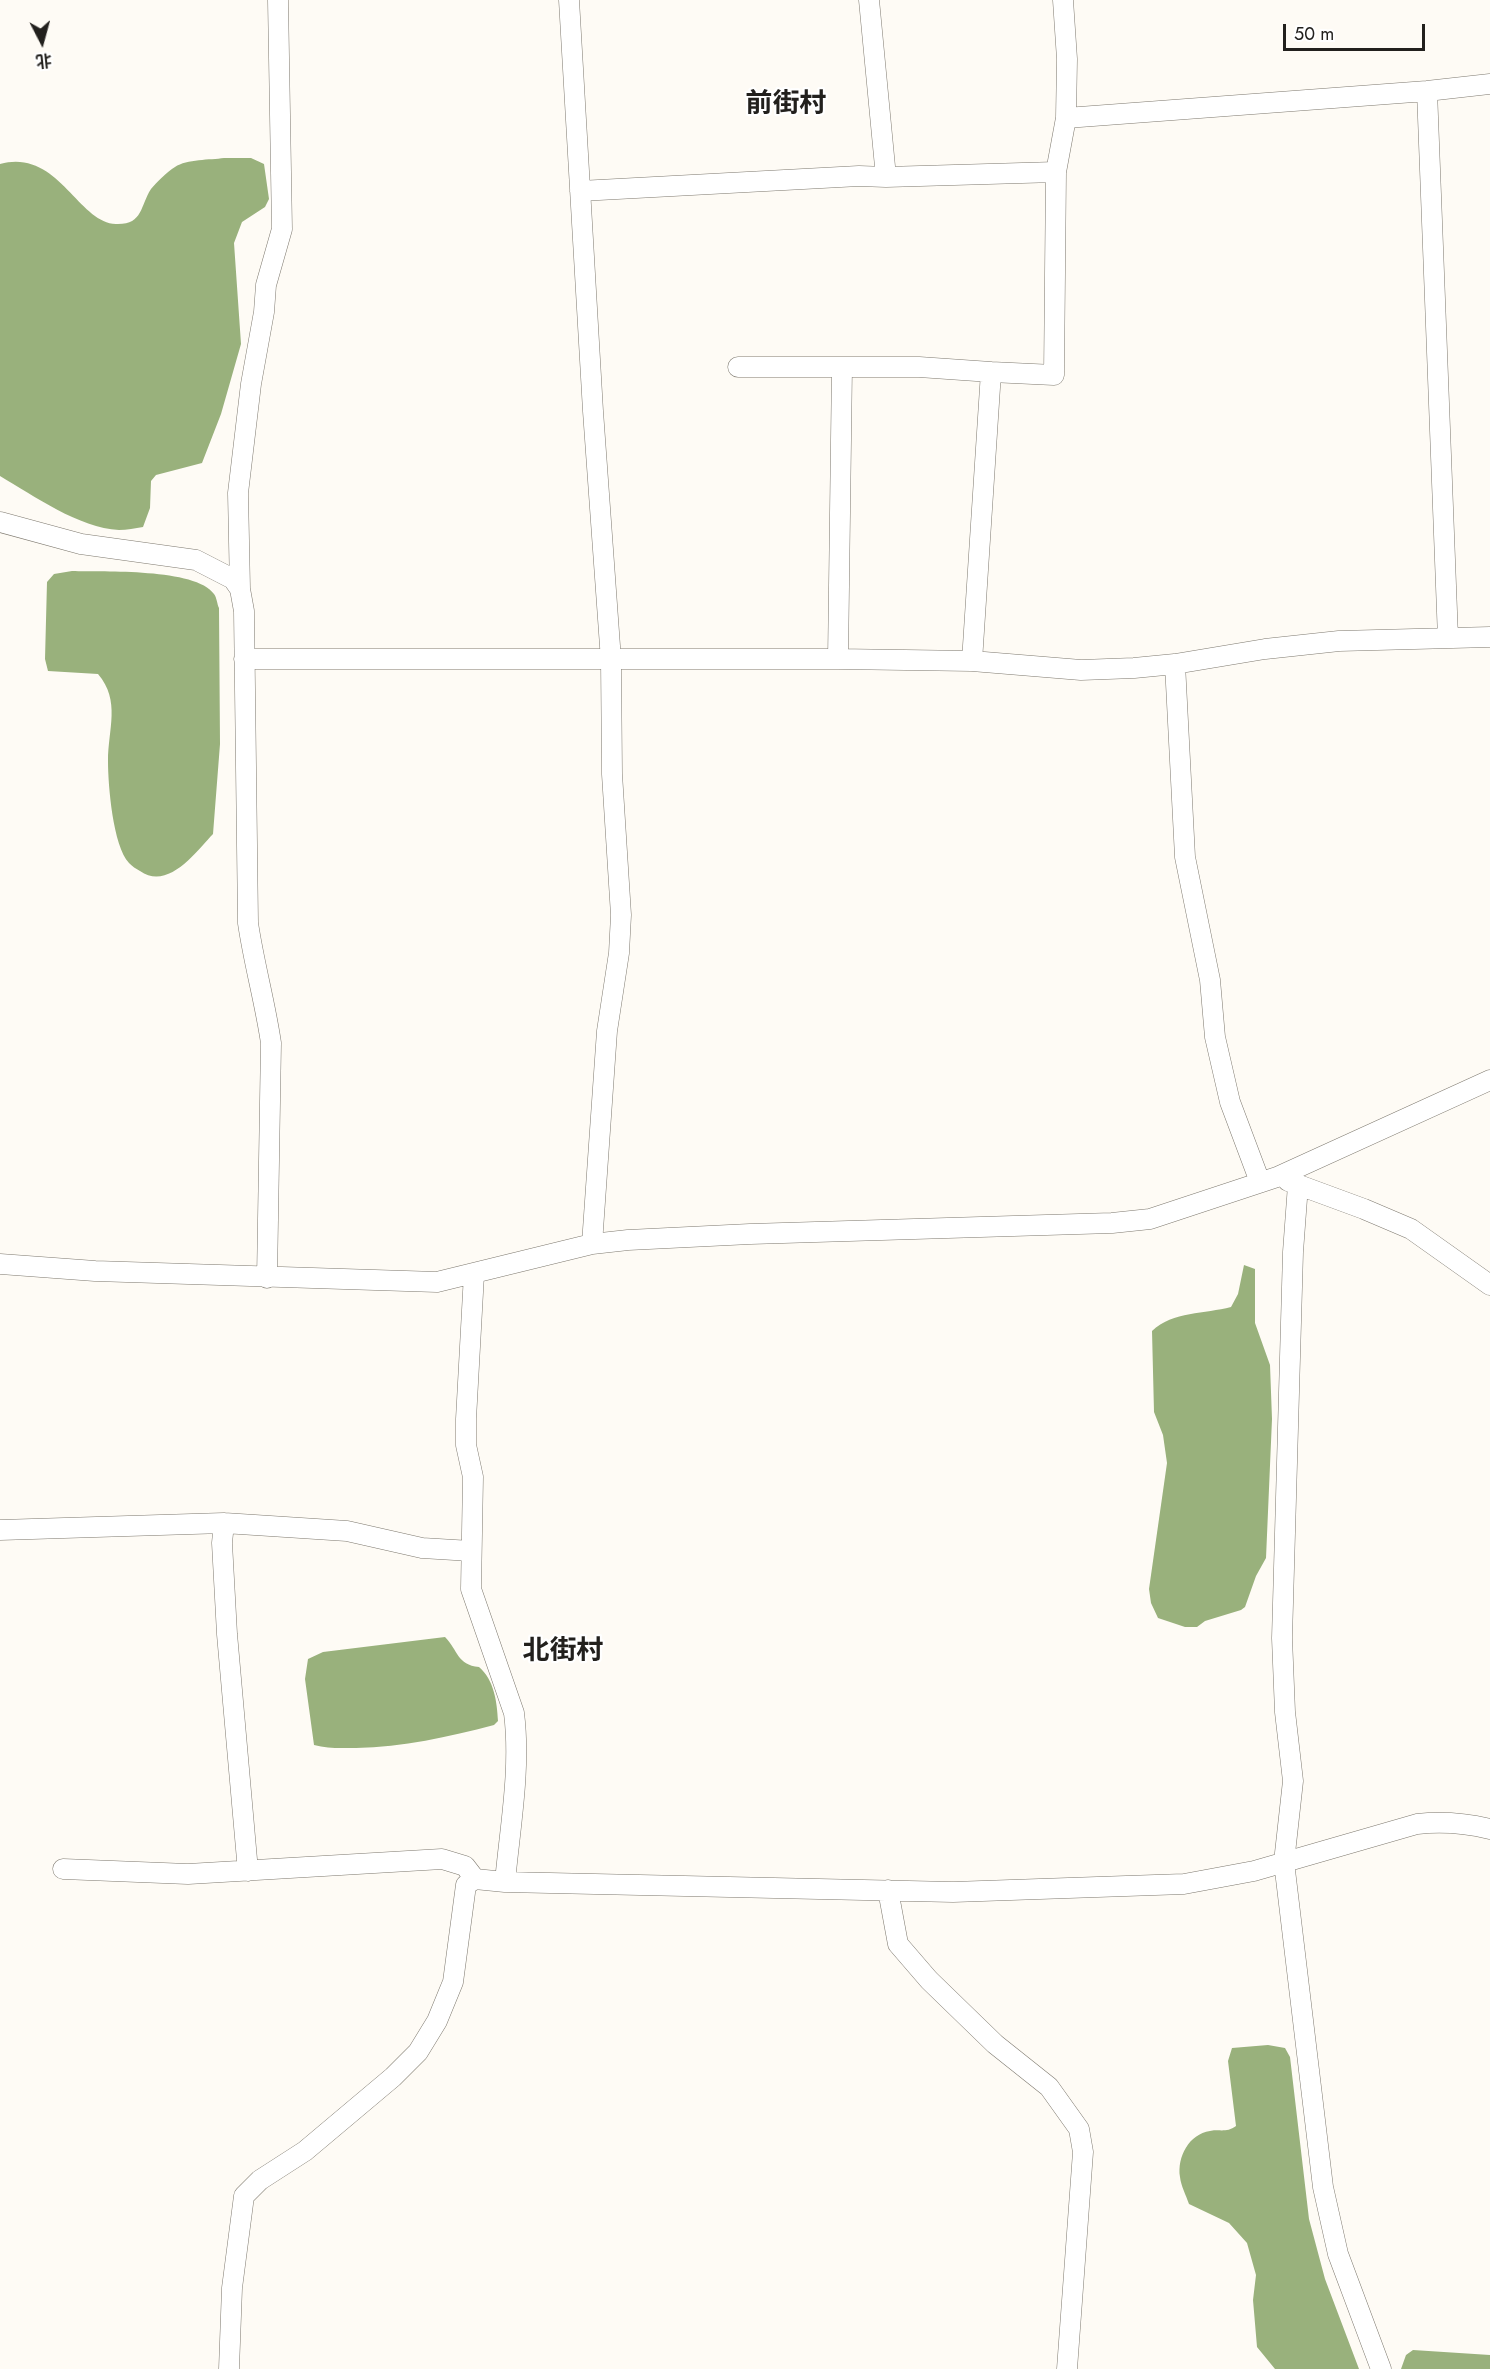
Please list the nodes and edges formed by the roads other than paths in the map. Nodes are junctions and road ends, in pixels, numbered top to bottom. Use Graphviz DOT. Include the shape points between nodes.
graph roads {
  1 [pos="278,0"];
  2 [pos="569,0"];
  3 [pos="869,0"];
  4 [pos="1064,0"];
  5 [pos="1490,84"];
  6 [pos="1427,91"];
  7 [pos="1066,118"];
  8 [pos="1056,172"];
  9 [pos="886,177"];
  10 [pos="580,191"];
  11 [pos="738,367"];
  12 [pos="842,367"];
  13 [pos="991,372"];
  14 [pos="0,522"];
  15 [pos="240,590"];
  16 [pos="1490,637"];
  17 [pos="1448,638"];
  18 [pos="244,659"];
  19 [pos="838,659"];
  20 [pos="611,660"];
  21 [pos="972,661"];
  22 [pos="1175,664"];
  23 [pos="1490,1080"];
  24 [pos="1269,1180"];
  25 [pos="1298,1185"];
  26 [pos="592,1244"];
  27 [pos="0,1264"];
  28 [pos="474,1274"];
  29 [pos="267,1278"];
  30 [pos="1490,1285"];
  31 [pos="224,1523"];
  32 [pos="0,1530"];
  33 [pos="471,1551"];
  34 [pos="1490,1829"];
  35 [pos="1284,1862"];
  36 [pos="63,1869"];
  37 [pos="248,1871"];
  38 [pos="475,1879"];
  39 [pos="505,1882"];
  40 [pos="888,1890"];
  41 [pos="229,2369"];
  42 [pos="1066,2369"];
  43 [pos="1381,2369"];
  1 -- 15 [label="street" via="282,229 266,285 239,483"];
  2 -- 10 [label="street"];
  3 -- 9 [label="street"];
  4 -- 7 [label="street"];
  5 -- 6 [label="street"];
  6 -- 7 [label="street"];
  6 -- 17 [label="street"];
  7 -- 8 [label="street"];
  8 -- 9 [label="street"];
  8 -- 13 [label="street" via="1054,375"];
  9 -- 10 [label="street"];
  10 -- 20 [label="street"];
  11 -- 12 [label="street"];
  12 -- 13 [label="street"];
  12 -- 19 [label="street"];
  13 -- 21 [label="street"];
  14 -- 15 [label="street" via="81,544 196,560 233,579"];
  15 -- 18 [label="street"];
  16 -- 17 [label="street"];
  17 -- 22 [label="street" via="1339,641"];
  18 -- 20 [label="street"];
  18 -- 29 [label="street" via="248,923 271,1043"];
  19 -- 20 [label="street"];
  19 -- 21 [label="street"];
  20 -- 26 [label="street" via="612,774 621,915 607,1031"];
  21 -- 22 [label="street" via="1081,670"];
  22 -- 24 [label="street" via="1185,857 1210,980 1215,1037 1230,1102"];
  23 -- 24 [label="street"];
  24 -- 25 [label="street"];
  24 -- 26 [label="street" via="1150,1219 1112,1223 750,1234"];
  25 -- 30 [label="street" via="1411,1229"];
  25 -- 35 [label="street" via="1282,1638 1293,1780"];
  26 -- 28 [label="street"];
  27 -- 29 [label="street"];
  28 -- 29 [label="street" via="437,1282"];
  28 -- 33 [label="street" via="466,1436 473,1477"];
  31 -- 32 [label="street"];
  31 -- 33 [label="street" via="347,1531 422,1548"];
  31 -- 37 [label="street" via="226,1634"];
  33 -- 39 [label="street" via="471,1589 514,1713 516,1732"];
  34 -- 35 [label="street" via="1441,1821 1417,1824"];
  35 -- 40 [label="street" via="1184,1884 953,1892"];
  35 -- 43 [label="street" via="1323,2187 1338,2254"];
  36 -- 37 [label="street" via="189,1874"];
  37 -- 38 [label="street" via="442,1859 465,1866"];
  38 -- 39 [label="street"];
  38 -- 41 [label="street" via="466,1885 453,1982 437,2021 418,2052 305,2151 260,2180 244,2196 232,2288"];
  39 -- 40 [label="street"];
  40 -- 42 [label="street" via="898,1944 995,2044 1049,2087 1079,2129 1083,2152"];
}
